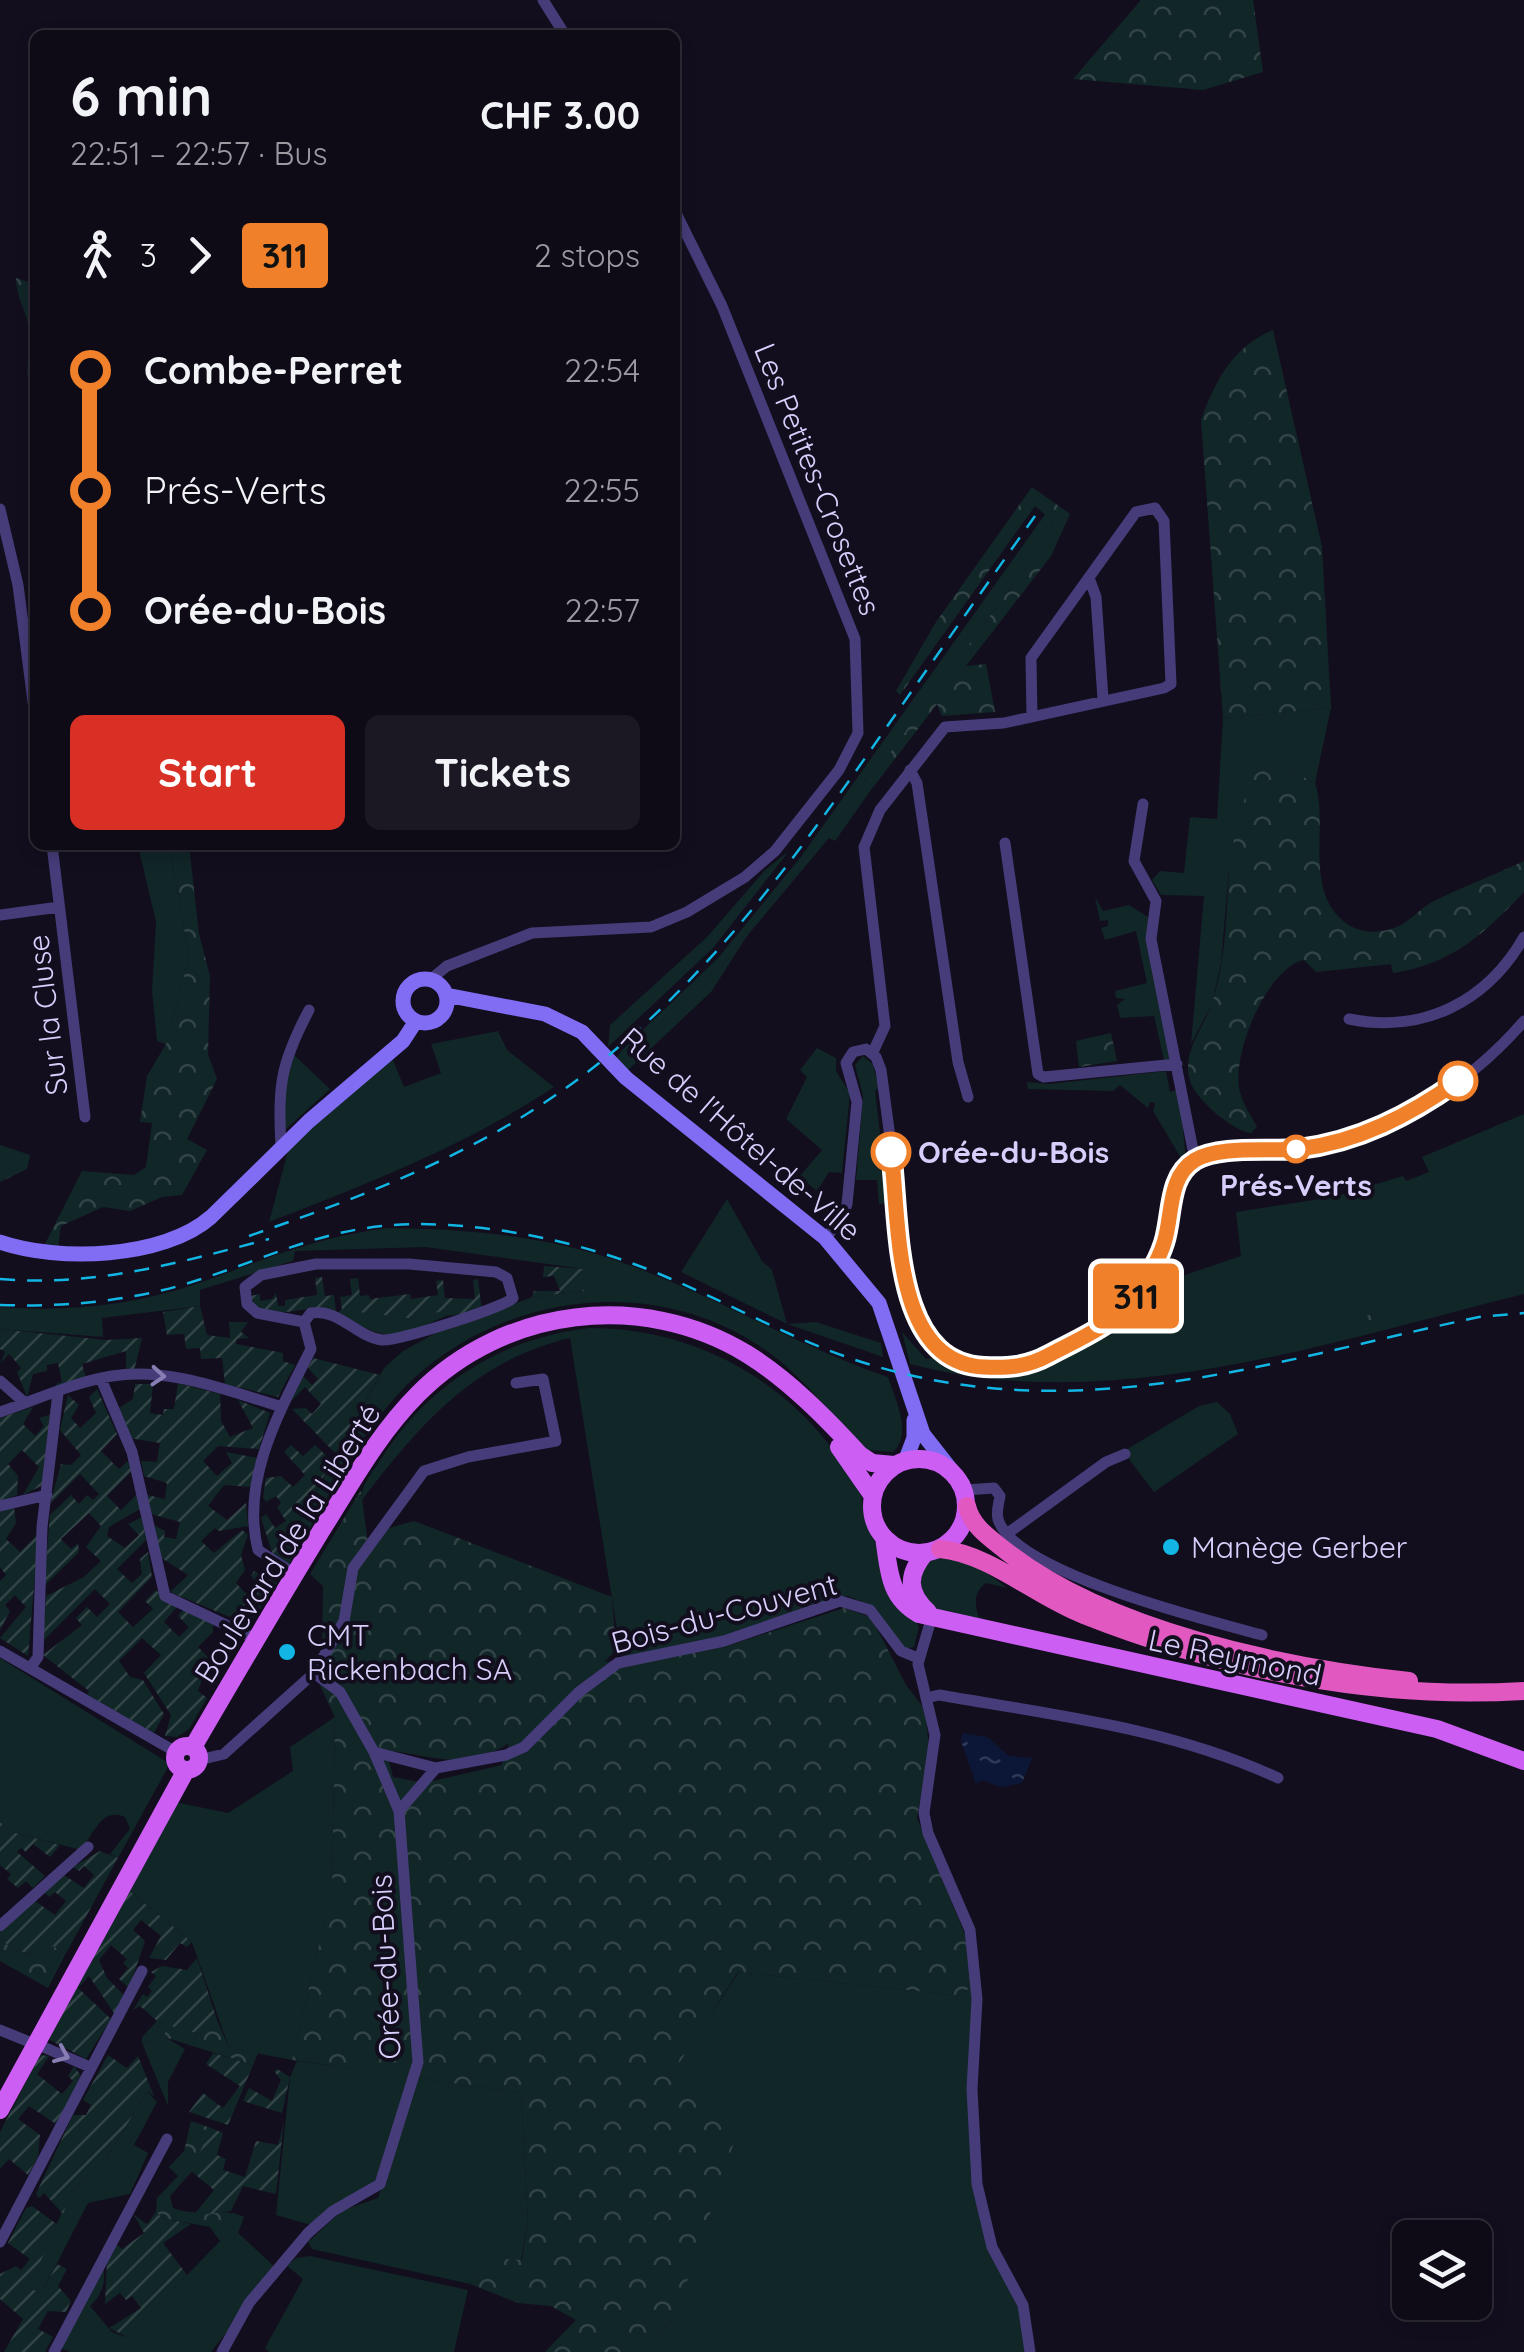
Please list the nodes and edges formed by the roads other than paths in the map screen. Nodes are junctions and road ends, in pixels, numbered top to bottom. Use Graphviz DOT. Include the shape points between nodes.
graph roads {
  1 [pos="543,0"];
  2 [pos="561,30"];
  3 [pos="680,221"];
  4 [pos="0,509"];
  5 [pos="1089,578"];
  6 [pos="30,678"];
  7 [pos="1104,699"];
  8 [pos="1032,716"];
  9 [pos="910,770"];
  10 [pos="1143,804"];
  11 [pos="1005,843"];
  12 [pos="53,850"];
  13 [pos="59,907"];
  14 [pos="0,915"];
  15 [pos="1524,937"];
  16 [pos="430,980"];
  17 [pos="446,995"];
  18 [pos="309,1010"];
  19 [pos="1349,1019"];
  20 [pos="416,1021"];
  21 [pos="1524,1021"];
  22 [pos="873,1052"];
  23 [pos="1177,1064"];
  24 [pos="968,1097"];
  25 [pos="85,1118"];
  26 [pos="281,1147"];
  27 [pos="1195,1160"];
  28 [pos="825,1238"];
  29 [pos="0,1242"];
  30 [pos="304,1322"];
  31 [pos="101,1379"];
  32 [pos="0,1381"];
  33 [pos="516,1383"];
  34 [pos="58,1393"];
  35 [pos="25,1404"];
  36 [pos="279,1406"];
  37 [pos="814,1411"];
  38 [pos="913,1411"];
  39 [pos="0,1412"];
  40 [pos="1125,1454"];
  41 [pos="900,1462"];
  42 [pos="46,1494"];
  43 [pos="965,1494"];
  44 [pos="873,1496"];
  45 [pos="0,1506"];
  46 [pos="1008,1532"];
  47 [pos="884,1537"];
  48 [pos="932,1551"];
  49 [pos="295,1574"];
  50 [pos="928,1624"];
  51 [pos="1262,1635"];
  52 [pos="256,1639"];
  53 [pos="0,1651"];
  54 [pos="918,1658"];
  55 [pos="30,1668"];
  56 [pos="314,1673"];
  57 [pos="1524,1691"];
  58 [pos="926,1698"];
  59 [pos="374,1752"];
  60 [pos="186,1759"];
  61 [pos="1524,1761"];
  62 [pos="436,1768"];
  63 [pos="1278,1778"];
  64 [pos="399,1811"];
  65 [pos="88,1848"];
  66 [pos="0,1926"];
  67 [pos="142,1972"];
  68 [pos="0,2030"];
  69 [pos="31,2042"];
  70 [pos="90,2067"];
  71 [pos="0,2091"];
  72 [pos="0,2110"];
  73 [pos="167,2139"];
  74 [pos="0,2242"];
  75 [pos="54,2352"];
  76 [pos="222,2352"];
  77 [pos="1030,2352"];
  1 -- 2 [label="street"];
  3 -- 16 [label="street, Les Petites-Crosettes" via="722,306 856,639 858,732 839,770 776,852 688,912 651,927 532,933 446,966"];
  4 -- 6 [label="street"];
  5 -- 7 [label="street"];
  5 -- 7 [label="street" via="1138,510 1152,506 1160,512 1173,680 1164,688"];
  5 -- 8 [label="street" via="1030,663"];
  7 -- 8 [label="street"];
  8 -- 9 [label="street" via="949,725"];
  9 -- 22 [label="street" via="876,816 862,854 885,1026"];
  9 -- 24 [label="street"];
  10 -- 23 [label="street" via="1134,861 1156,900 1151,939"];
  11 -- 23 [label="street" via="1038,1074"];
  12 -- 13 [label="street, Sur la Cluse"];
  13 -- 14 [label="street"];
  13 -- 25 [label="street, Sur la Cluse"];
  15 -- 19 [label="street" via="1501,972 1458,1006 1409,1022"];
  16 -- 17 [label="main road"];
  16 -- 20 [label="main road" via="416,982 404,996 406,1013"];
  17 -- 20 [label="main road" via="437,1019"];
  17 -- 28 [label="main road, Rue de l'Hôtel-de-Ville" via="545,1014 582,1032 626,1078"];
  18 -- 26 [label="street" via="278,1084"];
  20 -- 26 [label="main road" via="403,1041"];
  21 -- 27 [label="street" via="1458,1081 1381,1127 1303,1148"];
  22 -- 27 [label="street" via="910,1305 931,1343 962,1362 1025,1366 1129,1306 1164,1243 1179,1178"];
  22 -- 28 [label="street" via="860,1049 847,1060 858,1102 846,1208"];
  23 -- 27 [label="street"];
  26 -- 29 [label="main road" via="187,1234 68,1256"];
  28 -- 38 [label="main road, Rue de l'Hôtel-de-Ville" via="879,1304"];
  30 -- 30 [label="street" via="320,1312 372,1338 396,1340 499,1309 512,1300 513,1290 496,1272 409,1264 316,1264 249,1282 244,1293 251,1309"];
  30 -- 36 [label="street" via="311,1350"];
  31 -- 34 [label="street"];
  31 -- 36 [label="street, one-way" via="150,1374"];
  31 -- 52 [label="street" via="132,1452 165,1596"];
  32 -- 35 [label="street"];
  33 -- 56 [label="street" via="542,1380 556,1442 424,1471 353,1568 344,1622"];
  34 -- 35 [label="street"];
  34 -- 42 [label="street"];
  35 -- 39 [label="street"];
  36 -- 49 [label="street" via="259,1482 254,1535 258,1550"];
  37 -- 41 [label="main road, Boulevard de la Liberté" via="865,1459"];
  37 -- 44 [label="main road, Boulevard de la Liberté"];
  37 -- 49 [label="main road, Boulevard de la Liberté" via="760,1363 686,1326 611,1314 526,1327 467,1354 408,1405"];
  38 -- 41 [label="main road, Rue de l'Hôtel-de-Ville" via="914,1438"];
  38 -- 43 [label="main road, Rue de l'Hôtel-de-Ville" via="928,1442 960,1476"];
  40 -- 46 [label="street"];
  41 -- 43 [label="main road" via="936,1462"];
  41 -- 44 [label="main road"];
  42 -- 45 [label="street"];
  42 -- 55 [label="street" via="38,1657"];
  43 -- 46 [label="street" via="994,1488 998,1519"];
  43 -- 48 [label="main road" via="958,1534"];
  43 -- 57 [label="highway" via="983,1532 1040,1576 1136,1621 1360,1674"];
  44 -- 47 [label="main road"];
  46 -- 51 [label="street" via="1069,1577"];
  47 -- 48 [label="main road" via="906,1551"];
  47 -- 50 [label="main road" via="894,1590"];
  48 -- 50 [label="main road" via="912,1570 910,1586"];
  48 -- 57 [label="highway" via="971,1556 1104,1623 1301,1677 1396,1692"];
  49 -- 52 [label="main road, Boulevard de la Liberté"];
  50 -- 54 [label="street"];
  50 -- 61 [label="main road, Le Reymond" via="1437,1729"];
  52 -- 60 [label="main road, Boulevard de la Liberté"];
  53 -- 55 [label="street"];
  54 -- 58 [label="street"];
  54 -- 62 [label="street, Bois-du-Couvent" via="901,1651 866,1608 834,1602 724,1641 618,1663 524,1747"];
  55 -- 60 [label="street"];
  56 -- 59 [label="street" via="340,1692"];
  56 -- 60 [label="street" via="224,1754"];
  58 -- 63 [label="street" via="1112,1724 1221,1751"];
  58 -- 77 [label="street" via="935,1744 925,1822 963,1906 975,1956 972,2089 979,2198 992,2247 1024,2305"];
  59 -- 62 [label="street, Bois-du-Couvent"];
  59 -- 64 [label="street"];
  60 -- 69 [label="main road, Boulevard de la Liberté"];
  62 -- 64 [label="street"];
  64 -- 76 [label="street, Orée-du-Bois" via="416,2072 380,2184 326,2216 249,2303"];
  65 -- 66 [label="street"];
  67 -- 70 [label="street"];
  68 -- 69 [label="street"];
  69 -- 70 [label="street, one-way"];
  69 -- 71 [label="main road, Boulevard de la Liberté"];
  69 -- 72 [label="main road, Boulevard de la Liberté"];
  70 -- 74 [label="street"];
  73 -- 75 [label="street"];
}
